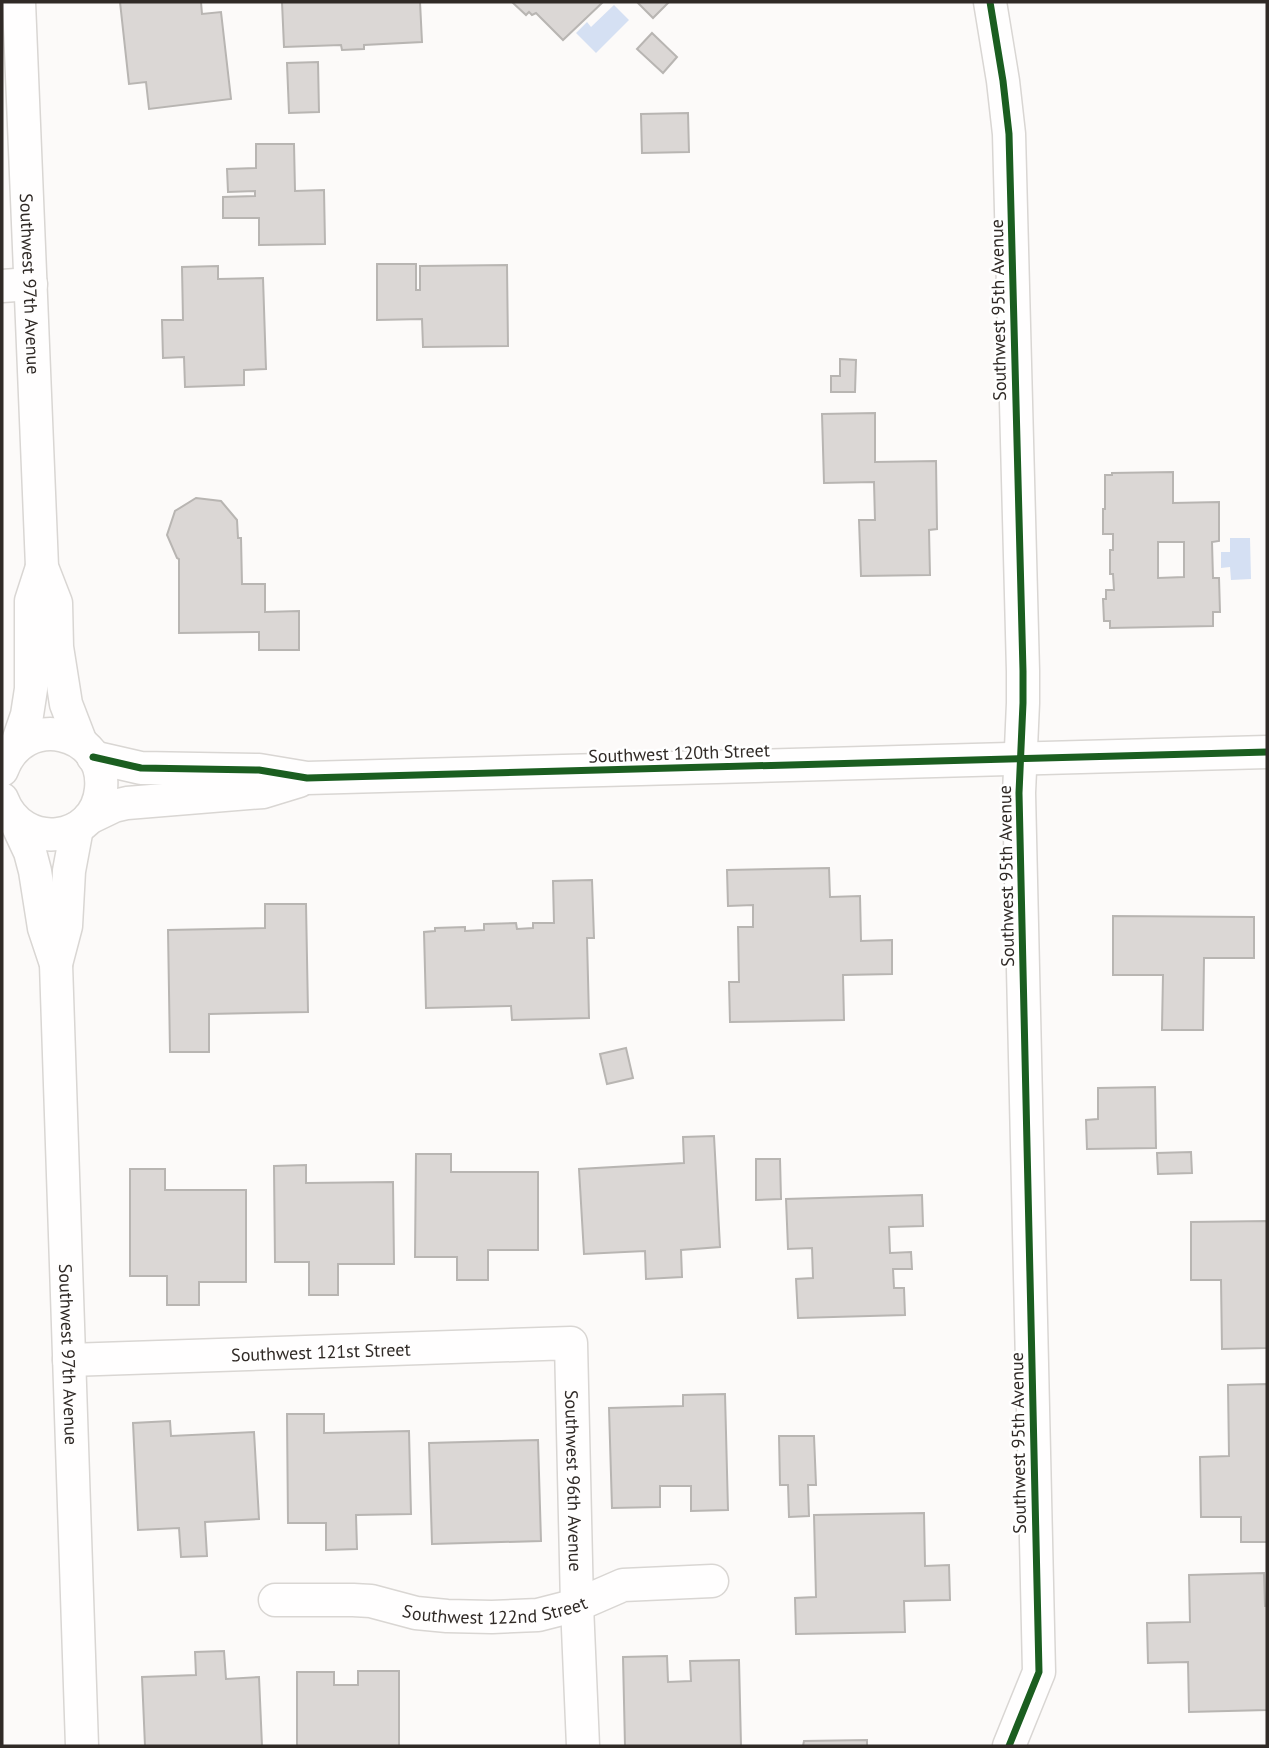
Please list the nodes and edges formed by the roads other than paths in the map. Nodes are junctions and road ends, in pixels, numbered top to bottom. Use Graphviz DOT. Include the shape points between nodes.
graph roads {
  1 [pos="19,2"];
  2 [pos="990,2"];
  3 [pos="17,285"];
  4 [pos="43,567"];
  5 [pos="87,750"];
  6 [pos="1267,752"];
  7 [pos="1021,758"];
  8 [pos="6,760"];
  9 [pos="307,778"];
  10 [pos="6,810"];
  11 [pos="83,823"];
  12 [pos="56,964"];
  13 [pos="571,1343"];
  14 [pos="69,1360"];
  15 [pos="712,1581"];
  16 [pos="275,1600"];
  17 [pos="577,1605"];
  18 [pos="82,1746"];
  19 [pos="583,1746"];
  20 [pos="1009,1746"];
  1 -- 3 [label="street, Southwest 97th Avenue"];
  2 -- 7 [label="street, Southwest 95th Avenue" via="1009,134 1023,671"];
  3 -- 4 [label="street, Southwest 97th Avenue"];
  4 -- 5 [label="street, Southwest 97th Avenue" via="56,603 66,704"];
  4 -- 8 [label="street, Southwest 97th Avenue" via="31,600 30,703"];
  5 -- 8 [label="street, Southwest 120th Street" via="65,736 48,733 30,737"];
  5 -- 9 [label="street, Southwest 120th Street" via="141,768 259,770"];
  5 -- 11 [label="street, Southwest 97th Avenue" via="100,773 102,789 98,804"];
  6 -- 7 [label="street, Southwest 120th Street"];
  7 -- 9 [label="street, Southwest 120th Street"];
  7 -- 20 [label="street, Southwest 95th Avenue" via="1039,1672"];
  9 -- 11 [label="street, Southwest 120th Street" via="263,792 127,803"];
  10 -- 11 [label="street, Southwest 120th Street" via="30,831 45,835 62,834"];
  10 -- 12 [label="street, Southwest 97th Avenue" via="30,852 44,928"];
  11 -- 12 [label="street, Southwest 97th Avenue" via="69,870 66,926"];
  12 -- 14 [label="street, Southwest 97th Avenue"];
  13 -- 14 [label="street, Southwest 121st Street"];
  13 -- 17 [label="street, Southwest 96th Avenue"];
  14 -- 18 [label="street, Southwest 97th Avenue"];
  15 -- 17 [label="street, Southwest 122nd Street" via="623,1585"];
  16 -- 17 [label="street, Southwest 122nd Street" via="339,1598 416,1613 492,1617 538,1615"];
  17 -- 19 [label="street, Southwest 96th Avenue"];
}
